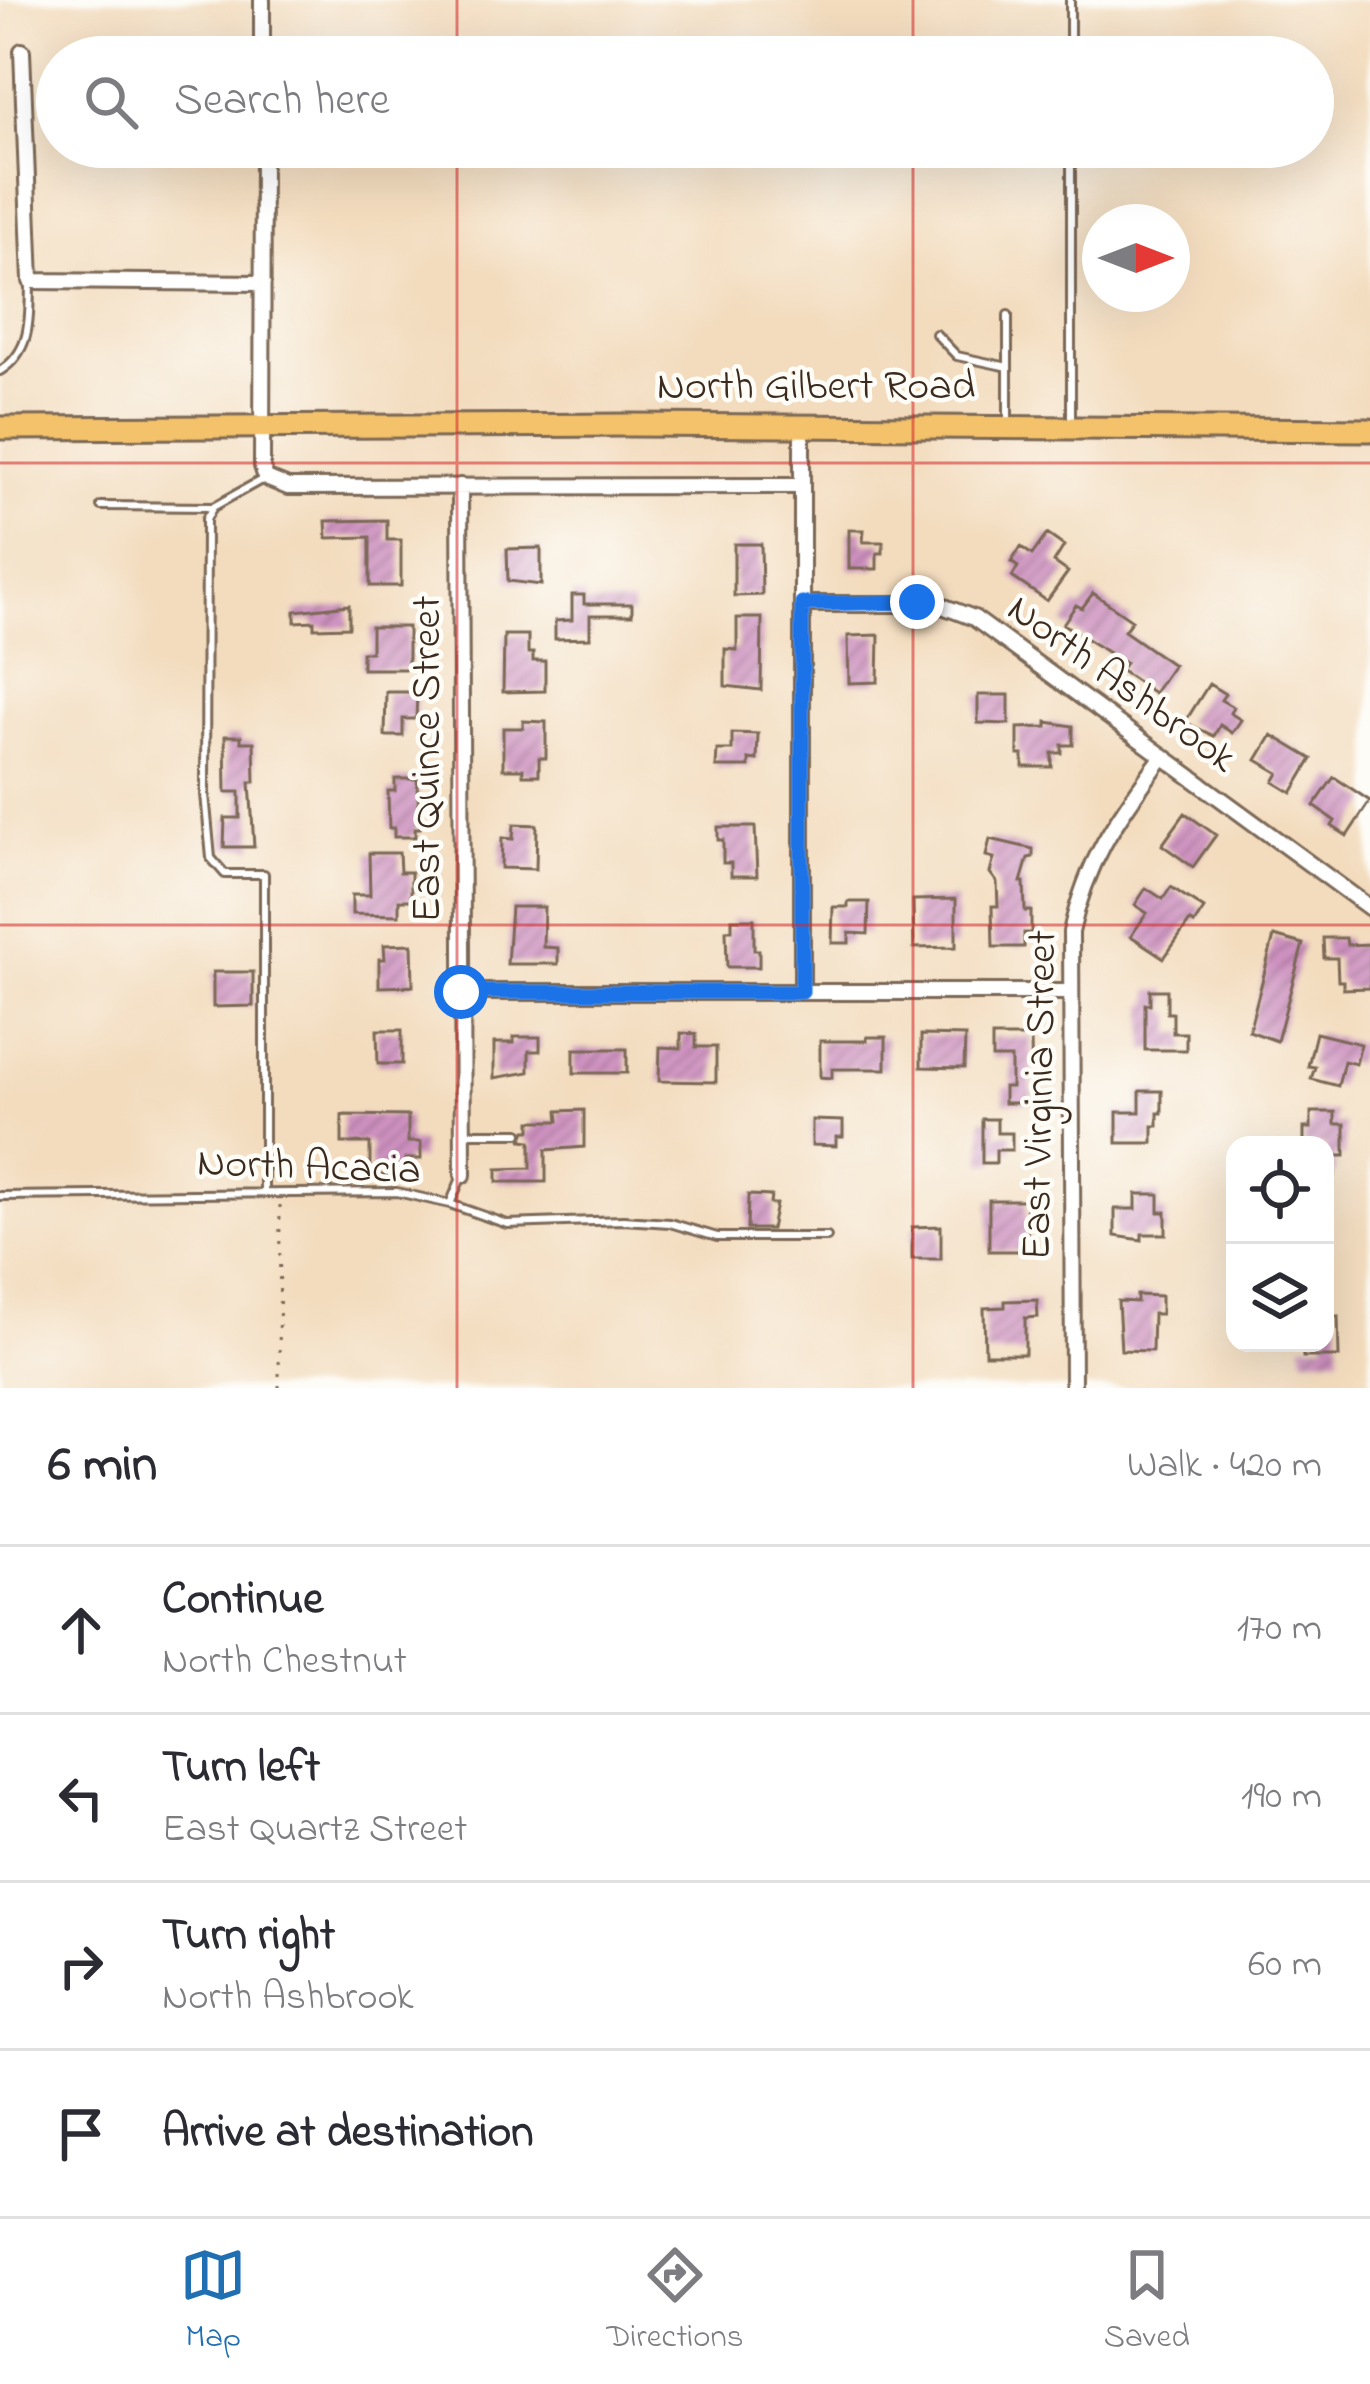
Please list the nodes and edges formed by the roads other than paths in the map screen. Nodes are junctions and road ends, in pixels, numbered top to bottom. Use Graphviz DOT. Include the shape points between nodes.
graph roads {
  1 [pos="262,0"];
  2 [pos="1070,0"];
  3 [pos="262,36"];
  4 [pos="1070,36"];
  5 [pos="22,51"];
  6 [pos="263,168"];
  7 [pos="1071,168"];
  8 [pos="31,281"];
  9 [pos="263,283"];
  10 [pos="1008,315"];
  11 [pos="936,334"];
  12 [pos="1008,367"];
  13 [pos="0,371"];
  14 [pos="802,425"];
  15 [pos="262,427"];
  16 [pos="1008,427"];
  17 [pos="1071,427"];
  18 [pos="0,428"];
  19 [pos="1370,430"];
  20 [pos="266,478"];
  21 [pos="460,486"];
  22 [pos="802,486"];
  23 [pos="100,506"];
  24 [pos="213,507"];
  25 [pos="802,604"];
  26 [pos="1163,756"];
  27 [pos="1370,908"];
  28 [pos="461,992"];
  29 [pos="802,992"];
  30 [pos="1070,992"];
  31 [pos="462,1133"];
  32 [pos="519,1133"];
  33 [pos="463,1175"];
  34 [pos="264,1192"];
  35 [pos="0,1196"];
  36 [pos="450,1204"];
  37 [pos="827,1237"];
  38 [pos="1072,1388"];
  1 -- 3 [label="street"];
  2 -- 4 [label="lane"];
  5 -- 8 [label="street"];
  6 -- 9 [label="street"];
  7 -- 17 [label="lane"];
  8 -- 9 [label="street"];
  8 -- 13 [label="lane" via="26,344"];
  9 -- 15 [label="street"];
  10 -- 12 [label="lane"];
  11 -- 12 [label="lane" via="956,356"];
  12 -- 16 [label="lane"];
  14 -- 15 [label="main road, North Gilbert Road"];
  14 -- 16 [label="main road, North Gilbert Road"];
  14 -- 22 [label="street"];
  15 -- 18 [label="main road, North Gilbert Road"];
  15 -- 20 [label="street"];
  16 -- 17 [label="main road, North Gilbert Road"];
  17 -- 19 [label="main road, North Gilbert Road"];
  20 -- 21 [label="street" via="288,488"];
  20 -- 24 [label="lane"];
  21 -- 22 [label="street"];
  21 -- 28 [label="street, East Quince Street"];
  22 -- 25 [label="street"];
  23 -- 24 [label="lane"];
  24 -- 34 [label="lane" via="206,519 205,794 211,858 225,874 264,874"];
  25 -- 26 [label="street, North Ashbrook" via="956,609"];
  25 -- 29 [label="street"];
  26 -- 27 [label="street, North Ashbrook"];
  26 -- 30 [label="street, East Virginia Street" via="1095,854 1080,890"];
  28 -- 29 [label="street"];
  28 -- 31 [label="street, East Quince Street"];
  29 -- 30 [label="street"];
  30 -- 38 [label="street, East Virginia Street"];
  31 -- 32 [label="lane"];
  31 -- 33 [label="street, East Quince Street"];
  33 -- 36 [label="lane"];
  34 -- 35 [label="lane, North Acacia"];
  34 -- 36 [label="lane, North Acacia" via="398,1192"];
  36 -- 37 [label="lane, North Acacia" via="507,1223 623,1220 717,1237"];
}
